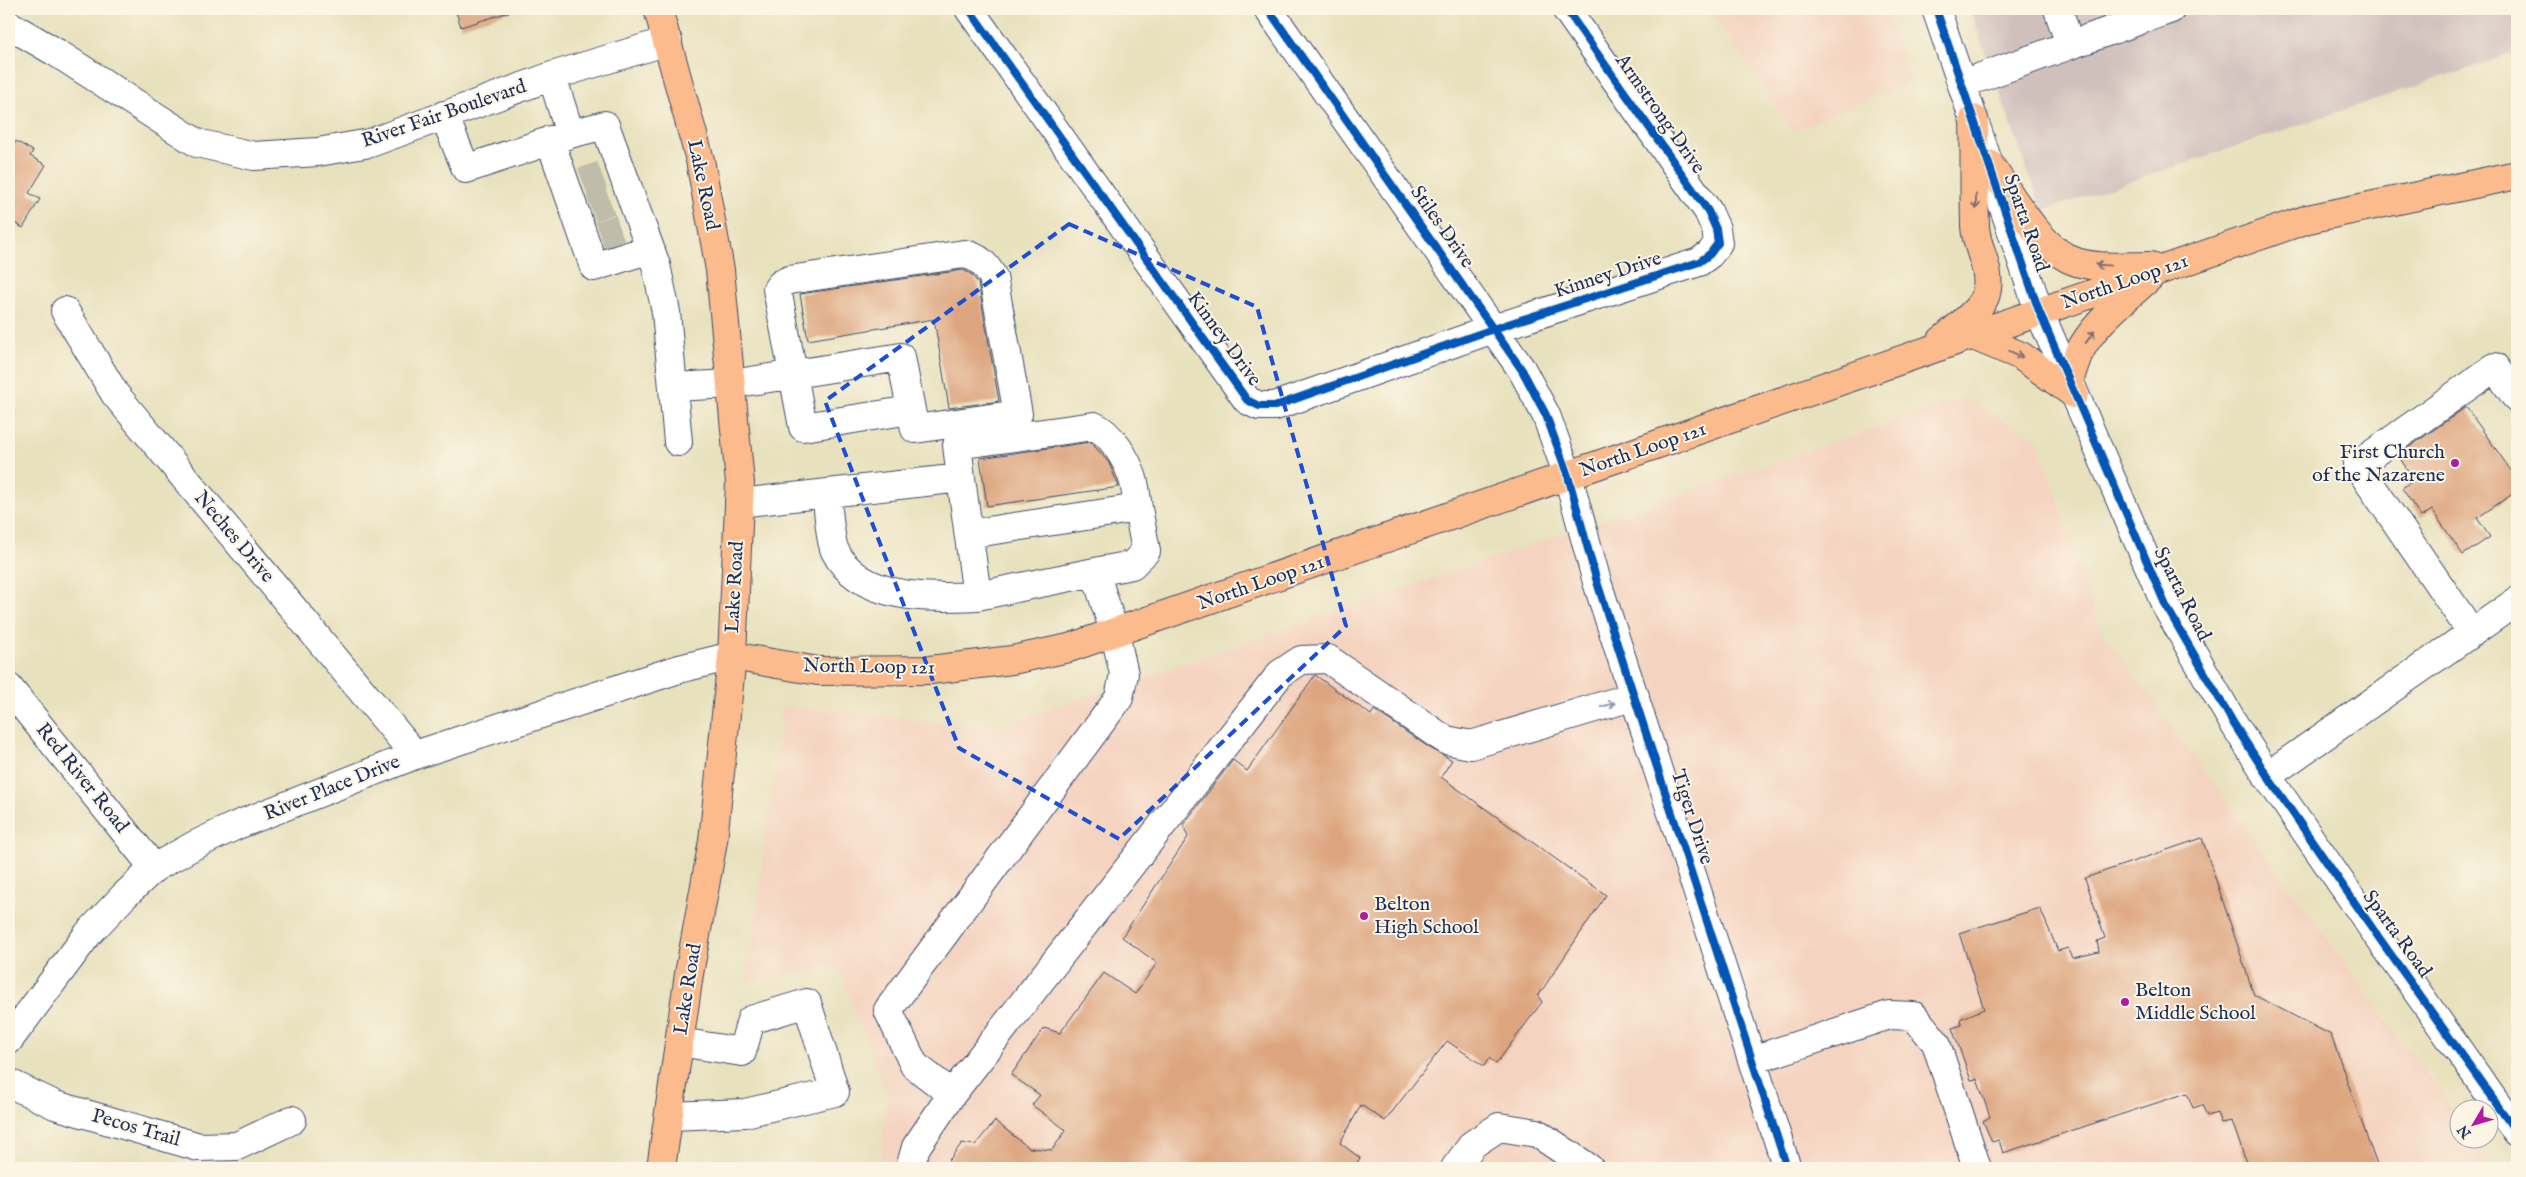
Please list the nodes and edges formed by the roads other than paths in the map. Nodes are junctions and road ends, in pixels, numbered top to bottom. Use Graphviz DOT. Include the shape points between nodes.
graph roads {
  1 [pos="658,9"];
  2 [pos="969,9"];
  3 [pos="1268,9"];
  4 [pos="1566,9"];
  5 [pos="1936,9"];
  6 [pos="2058,9"];
  7 [pos="2171,9"];
  8 [pos="9,25"];
  9 [pos="668,41"];
  10 [pos="2070,45"];
  11 [pos="552,76"];
  12 [pos="1962,84"];
  13 [pos="444,115"];
  14 [pos="1974,119"];
  15 [pos="560,137"];
  16 [pos="1990,164"];
  17 [pos="2517,175"];
  18 [pos="593,178"];
  19 [pos="602,204"];
  20 [pos="611,231"];
  21 [pos="1718,243"];
  22 [pos="650,249"];
  23 [pos="2163,269"];
  24 [pos="65,311"];
  25 [pos="2039,311"];
  26 [pos="1493,329"];
  27 [pos="1971,335"];
  28 [pos="1929,350"];
  29 [pos="794,375"];
  30 [pos="732,384"];
  31 [pos="673,387"];
  32 [pos="2072,388"];
  33 [pos="2517,399"];
  34 [pos="911,410"];
  35 [pos="678,442"];
  36 [pos="1568,476"];
  37 [pos="961,478"];
  38 [pos="826,494"];
  39 [pos="739,503"];
  40 [pos="1138,508"];
  41 [pos="968,534"];
  42 [pos="1095,572"];
  43 [pos="977,596"];
  44 [pos="2517,601"];
  45 [pos="2472,632"];
  46 [pos="1115,634"];
  47 [pos="732,656"];
  48 [pos="9,688"];
  49 [pos="1635,696"];
  50 [pos="415,755"];
  51 [pos="2267,776"];
  52 [pos="154,868"];
  53 [pos="9,1040"];
  54 [pos="679,1042"];
  55 [pos="1753,1060"];
  56 [pos="9,1083"];
  57 [pos="952,1094"];
  58 [pos="669,1116"];
  59 [pos="292,1120"];
  60 [pos="2517,1133"];
  61 [pos="1581,1166"];
  62 [pos="661,1168"];
  63 [pos="910,1168"];
  64 [pos="1455,1168"];
  65 [pos="1787,1168"];
  66 [pos="1977,1168"];
  1 -- 9 [label="main road, Lake Road"];
  2 -- 26 [label="street, Kinney Drive" via="1252,404 1275,406"];
  3 -- 26 [label="street, Stiles Drive"];
  4 -- 21 [label="street, Armstrong Drive" via="1708,211"];
  5 -- 12 [label="street, Sparta Road"];
  6 -- 10 [label="street"];
  7 -- 10 [label="street"];
  8 -- 13 [label="street, River Fair Boulevard" via="197,143 254,156 318,152 370,143"];
  9 -- 11 [label="street, River Fair Boulevard"];
  9 -- 30 [label="main road, Lake Road" via="703,178 720,270"];
  10 -- 12 [label="street"];
  11 -- 13 [label="street, River Fair Boulevard"];
  11 -- 15 [label="street"];
  12 -- 14 [label="street, Sparta Road"];
  13 -- 15 [label="street" via="466,169"];
  14 -- 16 [label="street, Sparta Road"];
  14 -- 28 [label="main road, one-way" via="1976,228 1985,261 1987,289 1984,299 1956,329"];
  15 -- 18 [label="street"];
  15 -- 18 [label="street" via="605,125"];
  23 -- 16 [label="main road, one-way" via="2097,265 2069,259 2030,221"];
  16 -- 25 [label="street, Sparta Road"];
  17 -- 23 [label="main road, North Loop 121" via="2308,219"];
  18 -- 19 [label="street"];
  18 -- 19 [label="street"];
  19 -- 20 [label="street"];
  19 -- 20 [label="street"];
  20 -- 22 [label="street"];
  20 -- 22 [label="street" via="594,267"];
  21 -- 26 [label="street, Kinney Drive" via="1700,262"];
  22 -- 31 [label="street" via="666,312"];
  23 -- 25 [label="main road, North Loop 121"];
  32 -- 23 [label="main road, one-way" via="2079,354 2091,335"];
  24 -- 50 [label="street, Neches Drive" via="116,394"];
  25 -- 27 [label="main road, North Loop 121"];
  25 -- 32 [label="street, Sparta Road"];
  26 -- 36 [label="street, Stiles Drive" via="1522,370 1546,415"];
  27 -- 28 [label="main road, North Loop 121"];
  27 -- 32 [label="main road, one-way" via="2020,356"];
  28 -- 36 [label="main road, North Loop 121"];
  29 -- 30 [label="street"];
  29 -- 34 [label="street" via="803,426"];
  29 -- 34 [label="street" via="901,357"];
  29 -- 34 [label="street" via="777,289 780,284 954,255 975,256 993,277 1018,414 915,429"];
  30 -- 31 [label="street"];
  30 -- 39 [label="main road, Lake Road"];
  31 -- 35 [label="street"];
  32 -- 51 [label="street, Sparta Road" via="2166,606"];
  33 -- 45 [label="street" via="2495,367 2357,465"];
  36 -- 46 [label="main road, North Loop 121"];
  36 -- 49 [label="street, Tiger Drive" via="1597,582"];
  37 -- 38 [label="street"];
  37 -- 40 [label="street" via="957,444 1094,426 1104,432 1129,468"];
  37 -- 41 [label="street"];
  38 -- 39 [label="street"];
  38 -- 43 [label="street" via="835,550 861,580 890,591 926,597"];
  39 -- 47 [label="main road, Lake Road"];
  40 -- 41 [label="street"];
  40 -- 42 [label="street" via="1146,551 1132,565"];
  41 -- 43 [label="street"];
  42 -- 43 [label="street"];
  42 -- 46 [label="street"];
  44 -- 45 [label="street"];
  45 -- 51 [label="street"];
  46 -- 47 [label="main road, North Loop 121" via="1012,660 930,670 818,671"];
  46 -- 57 [label="street" via="1124,674 1119,698 888,1010 914,1065"];
  47 -- 50 [label="street, River Place Drive" via="679,669"];
  47 -- 54 [label="main road, Lake Road" via="713,841"];
  48 -- 52 [label="street, Red River Road"];
  49 -- 55 [label="street, Tiger Drive"];
  57 -- 49 [label="street, one-way" via="1280,674 1301,660 1328,658 1438,735 1471,745"];
  50 -- 52 [label="street, River Place Drive" via="235,826"];
  51 -- 60 [label="street, Sparta Road"];
  52 -- 53 [label="street, River Place Drive" via="88,934"];
  54 -- 58 [label="main road, Lake Road"];
  54 -- 58 [label="street" via="742,1052 751,1020 807,1003 834,1092 745,1113"];
  55 -- 65 [label="street, Tiger Drive"];
  55 -- 66 [label="street" via="1889,1015 1914,1016 1936,1043"];
  56 -- 59 [label="street, Pecos Trail" via="55,1105 199,1147 237,1146"];
  57 -- 63 [label="street" via="916,1146"];
  58 -- 62 [label="main road, Lake Road"];
  61 -- 64 [label="street" via="1537,1133 1499,1128 1473,1144"];
}
